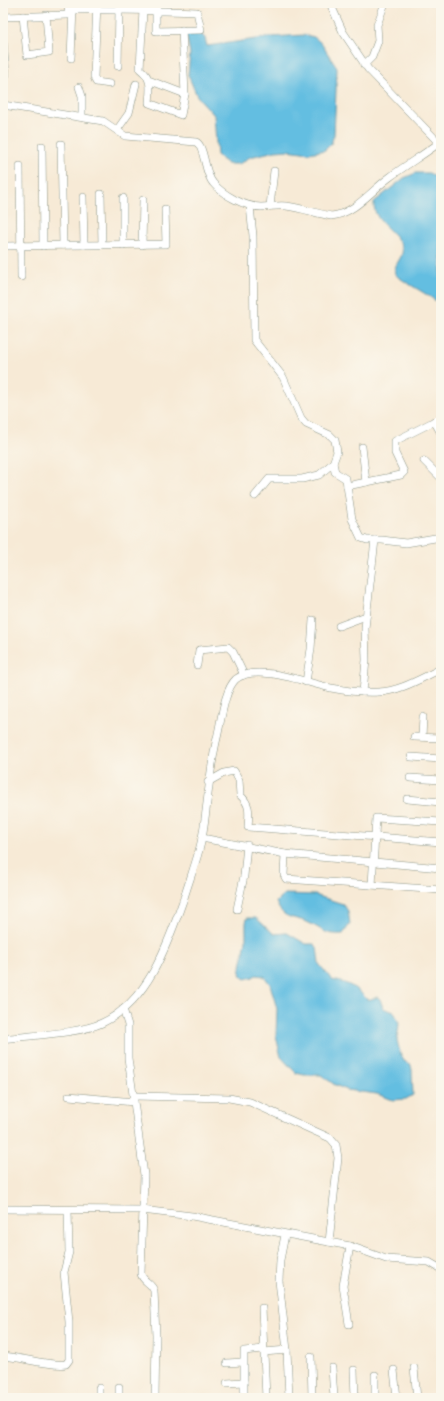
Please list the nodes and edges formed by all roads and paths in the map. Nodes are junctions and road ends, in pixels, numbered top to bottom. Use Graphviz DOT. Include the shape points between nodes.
graph roads {
  1 [pos="69,3"];
  2 [pos="156,3"];
  3 [pos="176,3"];
  4 [pos="330,3"];
  5 [pos="385,3"];
  6 [pos="96,6"];
  7 [pos="117,7"];
  8 [pos="135,7"];
  9 [pos="72,10"];
  10 [pos="143,10"];
  11 [pos="156,11"];
  12 [pos="175,11"];
  13 [pos="46,15"];
  14 [pos="23,16"];
  15 [pos="3,17"];
  16 [pos="182,30"];
  17 [pos="3,41"];
  18 [pos="71,58"];
  19 [pos="4,65"];
  20 [pos="364,65"];
  21 [pos="118,66"];
  22 [pos="6,74"];
  23 [pos="151,81"];
  24 [pos="110,84"];
  25 [pos="136,84"];
  26 [pos="79,87"];
  27 [pos="185,94"];
  28 [pos="3,105"];
  29 [pos="82,117"];
  30 [pos="117,130"];
  31 [pos="61,144"];
  32 [pos="440,144"];
  33 [pos="42,146"];
  34 [pos="20,166"];
  35 [pos="274,171"];
  36 [pos="101,194"];
  37 [pos="83,197"];
  38 [pos="123,198"];
  39 [pos="143,200"];
  40 [pos="250,206"];
  41 [pos="270,206"];
  42 [pos="165,209"];
  43 [pos="63,245"];
  44 [pos="84,245"];
  45 [pos="102,245"];
  46 [pos="123,245"];
  47 [pos="142,245"];
  48 [pos="3,246"];
  49 [pos="21,246"];
  50 [pos="43,246"];
  51 [pos="21,277"];
  52 [pos="441,418"];
  53 [pos="434,421"];
  54 [pos="441,433"];
  55 [pos="362,447"];
  56 [pos="424,461"];
  57 [pos="333,463"];
  58 [pos="441,478"];
  59 [pos="366,482"];
  60 [pos="347,486"];
  61 [pos="255,496"];
  62 [pos="441,537"];
  63 [pos="375,540"];
  64 [pos="366,616"];
  65 [pos="313,620"];
  66 [pos="339,626"];
  67 [pos="197,665"];
  68 [pos="441,670"];
  69 [pos="244,674"];
  70 [pos="306,682"];
  71 [pos="363,692"];
  72 [pos="423,718"];
  73 [pos="441,738"];
  74 [pos="411,757"];
  75 [pos="441,759"];
  76 [pos="410,778"];
  77 [pos="441,780"];
  78 [pos="208,782"];
  79 [pos="407,799"];
  80 [pos="441,802"];
  81 [pos="441,822"];
  82 [pos="375,836"];
  83 [pos="202,838"];
  84 [pos="441,842"];
  85 [pos="247,845"];
  86 [pos="285,854"];
  87 [pos="374,863"];
  88 [pos="441,868"];
  89 [pos="372,885"];
  90 [pos="441,890"];
  91 [pos="237,909"];
  92 [pos="123,1009"];
  93 [pos="3,1039"];
  94 [pos="69,1096"];
  95 [pos="134,1099"];
  96 [pos="3,1209"];
  97 [pos="68,1210"];
  98 [pos="142,1210"];
  99 [pos="285,1235"];
  100 [pos="329,1242"];
  101 [pos="350,1246"];
  102 [pos="441,1268"];
  103 [pos="262,1308"];
  104 [pos="349,1324"];
  105 [pos="264,1350"];
  106 [pos="287,1350"];
  107 [pos="3,1356"];
  108 [pos="311,1357"];
  109 [pos="243,1362"];
  110 [pos="227,1363"];
  111 [pos="332,1368"];
  112 [pos="414,1368"];
  113 [pos="354,1370"];
  114 [pos="394,1370"];
  115 [pos="375,1375"];
  116 [pos="244,1382"];
  117 [pos="227,1383"];
  118 [pos="119,1387"];
  119 [pos="99,1388"];
  120 [pos="99,1398"];
  121 [pos="119,1398"];
  122 [pos="155,1398"];
  123 [pos="244,1398"];
  124 [pos="266,1398"];
  125 [pos="289,1398"];
  126 [pos="312,1398"];
  127 [pos="334,1398"];
  128 [pos="355,1398"];
  129 [pos="375,1398"];
  130 [pos="397,1398"];
  131 [pos="417,1398"];
  1 -- 9 [label="street"];
  2 -- 11 [label="street"];
  3 -- 12 [label="street"];
  4 -- 20 [label="street" via="343,32"];
  5 -- 20 [label="street" via="377,26 378,41 372,57"];
  6 -- 7 [label="street"];
  6 -- 9 [label="street"];
  6 -- 24 [label="street" via="95,79 96,82"];
  7 -- 8 [label="street"];
  7 -- 21 [label="street"];
  8 -- 10 [label="street"];
  9 -- 13 [label="street"];
  9 -- 18 [label="street"];
  10 -- 11 [label="street"];
  10 -- 23 [label="street" via="140,69"];
  11 -- 12 [label="street"];
  11 -- 16 [label="street" via="156,31"];
  12 -- 16 [label="street" via="197,12 201,30"];
  13 -- 14 [label="street"];
  13 -- 14 [label="street" via="49,52 27,55"];
  14 -- 15 [label="street"];
  16 -- 27 [label="street"];
  17 -- 19 [label="street"];
  19 -- 22 [label="street"];
  20 -- 32 [label="street"];
  23 -- 27 [label="street"];
  23 -- 27 [label="street" via="149,103 181,115"];
  25 -- 30 [label="street" via="128,113"];
  26 -- 29 [label="street" via="82,96"];
  28 -- 29 [label="street"];
  29 -- 30 [label="street" via="109,123"];
  30 -- 40 [label="street" via="125,136 199,143 205,168 212,182 221,191"];
  31 -- 43 [label="street"];
  32 -- 41 [label="street" via="389,178 348,210 337,215"];
  33 -- 50 [label="street"];
  34 -- 49 [label="street"];
  35 -- 41 [label="street"];
  36 -- 45 [label="street"];
  37 -- 44 [label="street"];
  38 -- 46 [label="street"];
  39 -- 47 [label="street"];
  40 -- 41 [label="street"];
  40 -- 57 [label="street" via="253,236 254,338 283,377 301,418 306,424 330,435 334,440 337,452"];
  42 -- 47 [label="street" via="166,244"];
  43 -- 44 [label="street"];
  43 -- 50 [label="street"];
  44 -- 45 [label="street"];
  45 -- 46 [label="street"];
  46 -- 47 [label="street"];
  48 -- 49 [label="street"];
  49 -- 50 [label="street"];
  49 -- 51 [label="street"];
  52 -- 53 [label="street"];
  53 -- 54 [label="street"];
  53 -- 59 [label="street" via="395,441 395,453 404,469 403,474"];
  55 -- 59 [label="street"];
  56 -- 58 [label="street"];
  57 -- 60 [label="street" via="335,472 346,480"];
  57 -- 61 [label="street" via="319,475 311,478 269,479"];
  59 -- 60 [label="street"];
  60 -- 63 [label="street" via="356,531 364,539"];
  62 -- 63 [label="street" via="406,543"];
  63 -- 64 [label="street"];
  64 -- 66 [label="street"];
  64 -- 71 [label="street"];
  65 -- 70 [label="street"];
  67 -- 69 [label="street" via="199,650 228,647"];
  68 -- 71 [label="street" via="394,690"];
  69 -- 70 [label="street" via="266,674"];
  69 -- 78 [label="street" via="234,681 229,690"];
  70 -- 71 [label="street"];
  72 -- 73 [label="street" via="418,737"];
  74 -- 75 [label="street"];
  76 -- 77 [label="street"];
  78 -- 82 [label="street" via="224,773 234,771 239,780 240,795 250,808 248,827"];
  78 -- 83 [label="street"];
  79 -- 80 [label="street"];
  81 -- 82 [label="street" via="376,818"];
  82 -- 84 [label="street"];
  82 -- 87 [label="street"];
  83 -- 85 [label="street"];
  83 -- 92 [label="street" via="181,906 161,957 144,985"];
  85 -- 86 [label="street"];
  85 -- 91 [label="street"];
  86 -- 87 [label="street"];
  86 -- 89 [label="street" via="286,879"];
  87 -- 88 [label="street"];
  87 -- 89 [label="street"];
  89 -- 90 [label="street"];
  92 -- 93 [label="street" via="111,1018 89,1028"];
  92 -- 95 [label="street" via="128,1025 128,1052"];
  94 -- 95 [label="street"];
  95 -- 98 [label="street" via="144,1175"];
  95 -- 100 [label="street" via="241,1099 330,1138 336,1145 338,1158"];
  96 -- 97 [label="street"];
  97 -- 98 [label="street"];
  97 -- 107 [label="street" via="69,1252 64,1272 69,1322 69,1360 59,1366"];
  98 -- 99 [label="street" via="192,1216"];
  98 -- 122 [label="street" via="141,1274 144,1281 152,1286 154,1299"];
  99 -- 100 [label="street"];
  99 -- 106 [label="street" via="280,1260 280,1280"];
  100 -- 101 [label="street"];
  101 -- 102 [label="street" via="386,1259 429,1262"];
  101 -- 104 [label="street" via="343,1286"];
  103 -- 105 [label="street"];
  105 -- 106 [label="street"];
  105 -- 109 [label="street" via="245,1350"];
  105 -- 124 [label="street"];
  106 -- 125 [label="street"];
  108 -- 126 [label="street"];
  109 -- 110 [label="street"];
  109 -- 116 [label="street"];
  111 -- 127 [label="street"];
  112 -- 131 [label="street"];
  113 -- 128 [label="street"];
  114 -- 130 [label="street"];
  115 -- 129 [label="street"];
  116 -- 117 [label="street"];
  116 -- 123 [label="street"];
  118 -- 121 [label="street"];
  119 -- 120 [label="street"];
}
